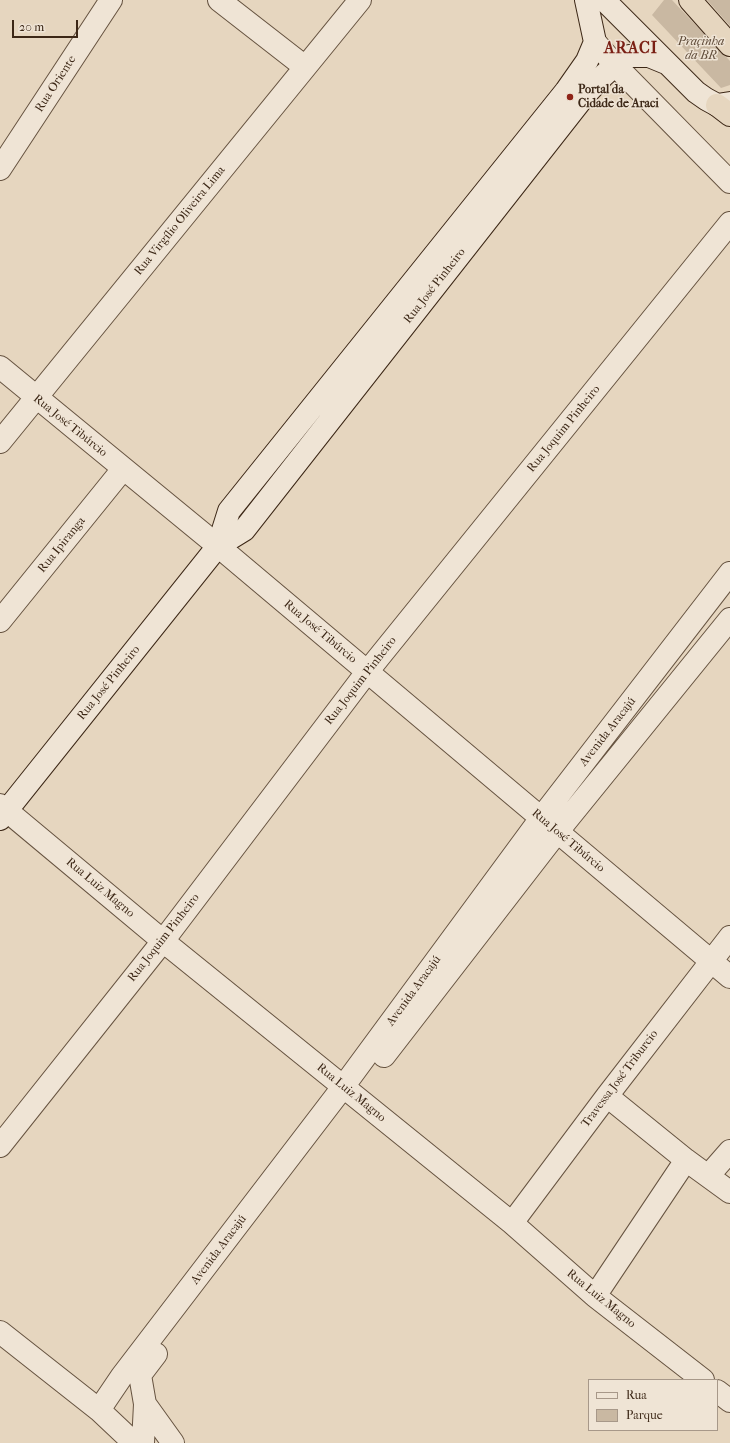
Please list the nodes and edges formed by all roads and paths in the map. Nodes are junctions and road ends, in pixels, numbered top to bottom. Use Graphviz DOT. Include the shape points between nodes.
graph roads {
  1 [pos="111,0"];
  2 [pos="219,0"];
  3 [pos="360,0"];
  4 [pos="586,0"];
  5 [pos="604,0"];
  6 [pos="690,0"];
  7 [pos="595,42"];
  8 [pos="730,45"];
  9 [pos="666,63"];
  10 [pos="615,65"];
  11 [pos="305,67"];
  12 [pos="726,108"];
  13 [pos="0,169"];
  14 [pos="730,182"];
  15 [pos="730,223"];
  16 [pos="0,368"];
  17 [pos="37,398"];
  18 [pos="0,442"];
  19 [pos="123,469"];
  20 [pos="218,546"];
  21 [pos="730,574"];
  22 [pos="730,619"];
  23 [pos="0,621"];
  24 [pos="367,672"];
  25 [pos="2,812"];
  26 [pos="550,825"];
  27 [pos="730,937"];
  28 [pos="162,941"];
  29 [pos="711,961"];
  30 [pos="730,977"];
  31 [pos="348,1091"];
  32 [pos="607,1096"];
  33 [pos="0,1146"];
  34 [pos="730,1151"];
  35 [pos="686,1160"];
  36 [pos="708,1175"];
  37 [pos="730,1192"];
  38 [pos="512,1223"];
  39 [pos="595,1296"];
  40 [pos="0,1332"];
  41 [pos="702,1379"];
  42 [pos="718,1392"];
  43 [pos="730,1402"];
  44 [pos="145,1404"];
  45 [pos="99,1410"];
  46 [pos="134,1443"];
  47 [pos="143,1443"];
  48 [pos="173,1443"];
  1 -- 13 [label="street, Rua Oriente"];
  2 -- 11 [label="street"];
  3 -- 11 [label="street, Rua Virgílio Oliveira Lima"];
  4 -- 7 [label="street"];
  5 -- 9 [label="street"];
  6 -- 8 [label="highway"];
  7 -- 10 [label="street"];
  7 -- 20 [label="street, Rua José Pinheiro" via="587,61 566,91 229,511"];
  9 -- 10 [label="street, Rua José Pinheiro" via="649,56 629,56"];
  9 -- 12 [label="street" via="706,100"];
  10 -- 14 [label="street"];
  10 -- 20 [label="street, Rua José Pinheiro" via="573,110 244,530"];
  11 -- 17 [label="street, Rua Virgílio Oliveira Lima"];
  15 -- 24 [label="street, Rua Joquim Pinheiro"];
  16 -- 17 [label="street, Rua José Tibúrcio"];
  17 -- 18 [label="street, Rua Virgílio Oliveira Lima"];
  17 -- 19 [label="street, Rua José Tibúrcio"];
  19 -- 20 [label="street, Rua José Tibúrcio"];
  19 -- 23 [label="street, Rua Ipiranga"];
  20 -- 24 [label="street, Rua José Tibúrcio"];
  20 -- 25 [label="street, Rua José Pinheiro"];
  21 -- 26 [label="street, Avenida Aracajú"];
  22 -- 26 [label="street, Avenida Aracajú"];
  24 -- 26 [label="street, Rua José Tibúrcio"];
  24 -- 28 [label="street, Rua Joquim Pinheiro"];
  25 -- 28 [label="street, Rua Luiz Magno"];
  26 -- 29 [label="street, Rua José Tibúrcio"];
  26 -- 31 [label="street, Avenida Aracajú"];
  27 -- 29 [label="street, Travessa José Triburcio"];
  28 -- 31 [label="street, Rua Luiz Magno"];
  28 -- 33 [label="street, Rua Joquim Pinheiro"];
  29 -- 30 [label="street, Rua José Tibúrcio"];
  29 -- 32 [label="street, Travessa José Triburcio"];
  31 -- 38 [label="street, Rua Luiz Magno"];
  31 -- 44 [label="street, Avenida Aracajú" via="140,1375"];
  31 -- 45 [label="street, Avenida Aracajú" via="122,1376"];
  32 -- 35 [label="street"];
  32 -- 38 [label="street, Travessa José Triburcio"];
  34 -- 36 [label="street"];
  35 -- 36 [label="street"];
  35 -- 39 [label="street"];
  36 -- 37 [label="street"];
  38 -- 39 [label="street, Rua Luiz Magno"];
  39 -- 41 [label="street, Rua Luiz Magno"];
  40 -- 45 [label="street"];
  42 -- 43 [label="street"];
  44 -- 47 [label="street"];
  44 -- 48 [label="street"];
  45 -- 46 [label="street"];
}
